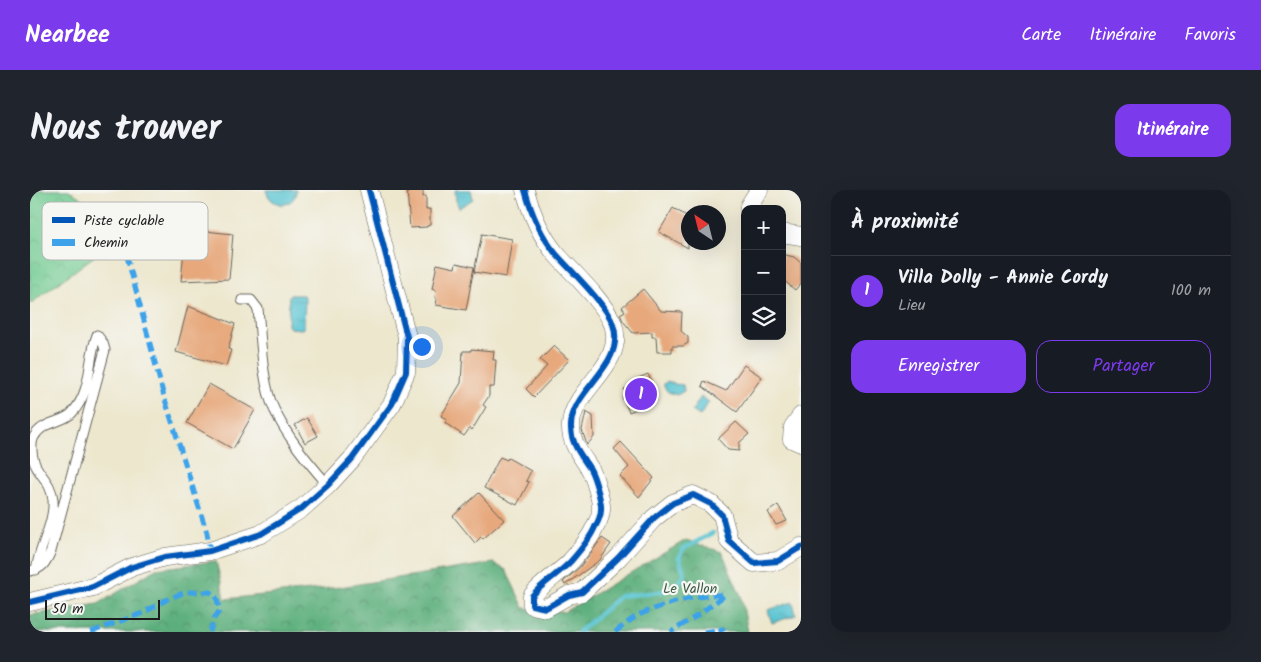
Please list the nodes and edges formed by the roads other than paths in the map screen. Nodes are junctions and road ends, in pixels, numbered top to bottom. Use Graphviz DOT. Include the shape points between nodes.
graph roads {
  1 [pos="368,190"];
  2 [pos="525,190"];
  3 [pos="759,190"];
  4 [pos="750,205"];
  5 [pos="786,234"];
  6 [pos="801,236"];
  7 [pos="242,300"];
  8 [pos="801,416"];
  9 [pos="801,443"];
  10 [pos="328,486"];
  11 [pos="801,547"];
  12 [pos="33,571"];
  13 [pos="30,602"];
  1 -- 10 [label="street" via="407,337 406,372 392,404"];
  2 -- 11 [label="street" via="542,235 608,315 615,332 613,349 604,369 575,407 571,424 573,442 592,472 602,508 595,528 570,562 536,591 532,605 546,608 569,595 582,592 654,518 673,503 693,495 712,504 722,515 729,540 754,564 778,561"];
  3 -- 4 [label="street"];
  5 -- 6 [label="street"];
  7 -- 10 [label="lane" via="251,300 258,310 266,383 273,408 288,434"];
  8 -- 9 [label="street" via="793,427 792,439"];
  10 -- 13 [label="street" via="301,509 261,534 210,551 165,557 132,567 93,587"];
  12 -- 12 [label="lane" via="43,566 51,551 105,350 97,335 82,400 70,415 45,426 34,437 31,462 53,499 52,515"];
}
